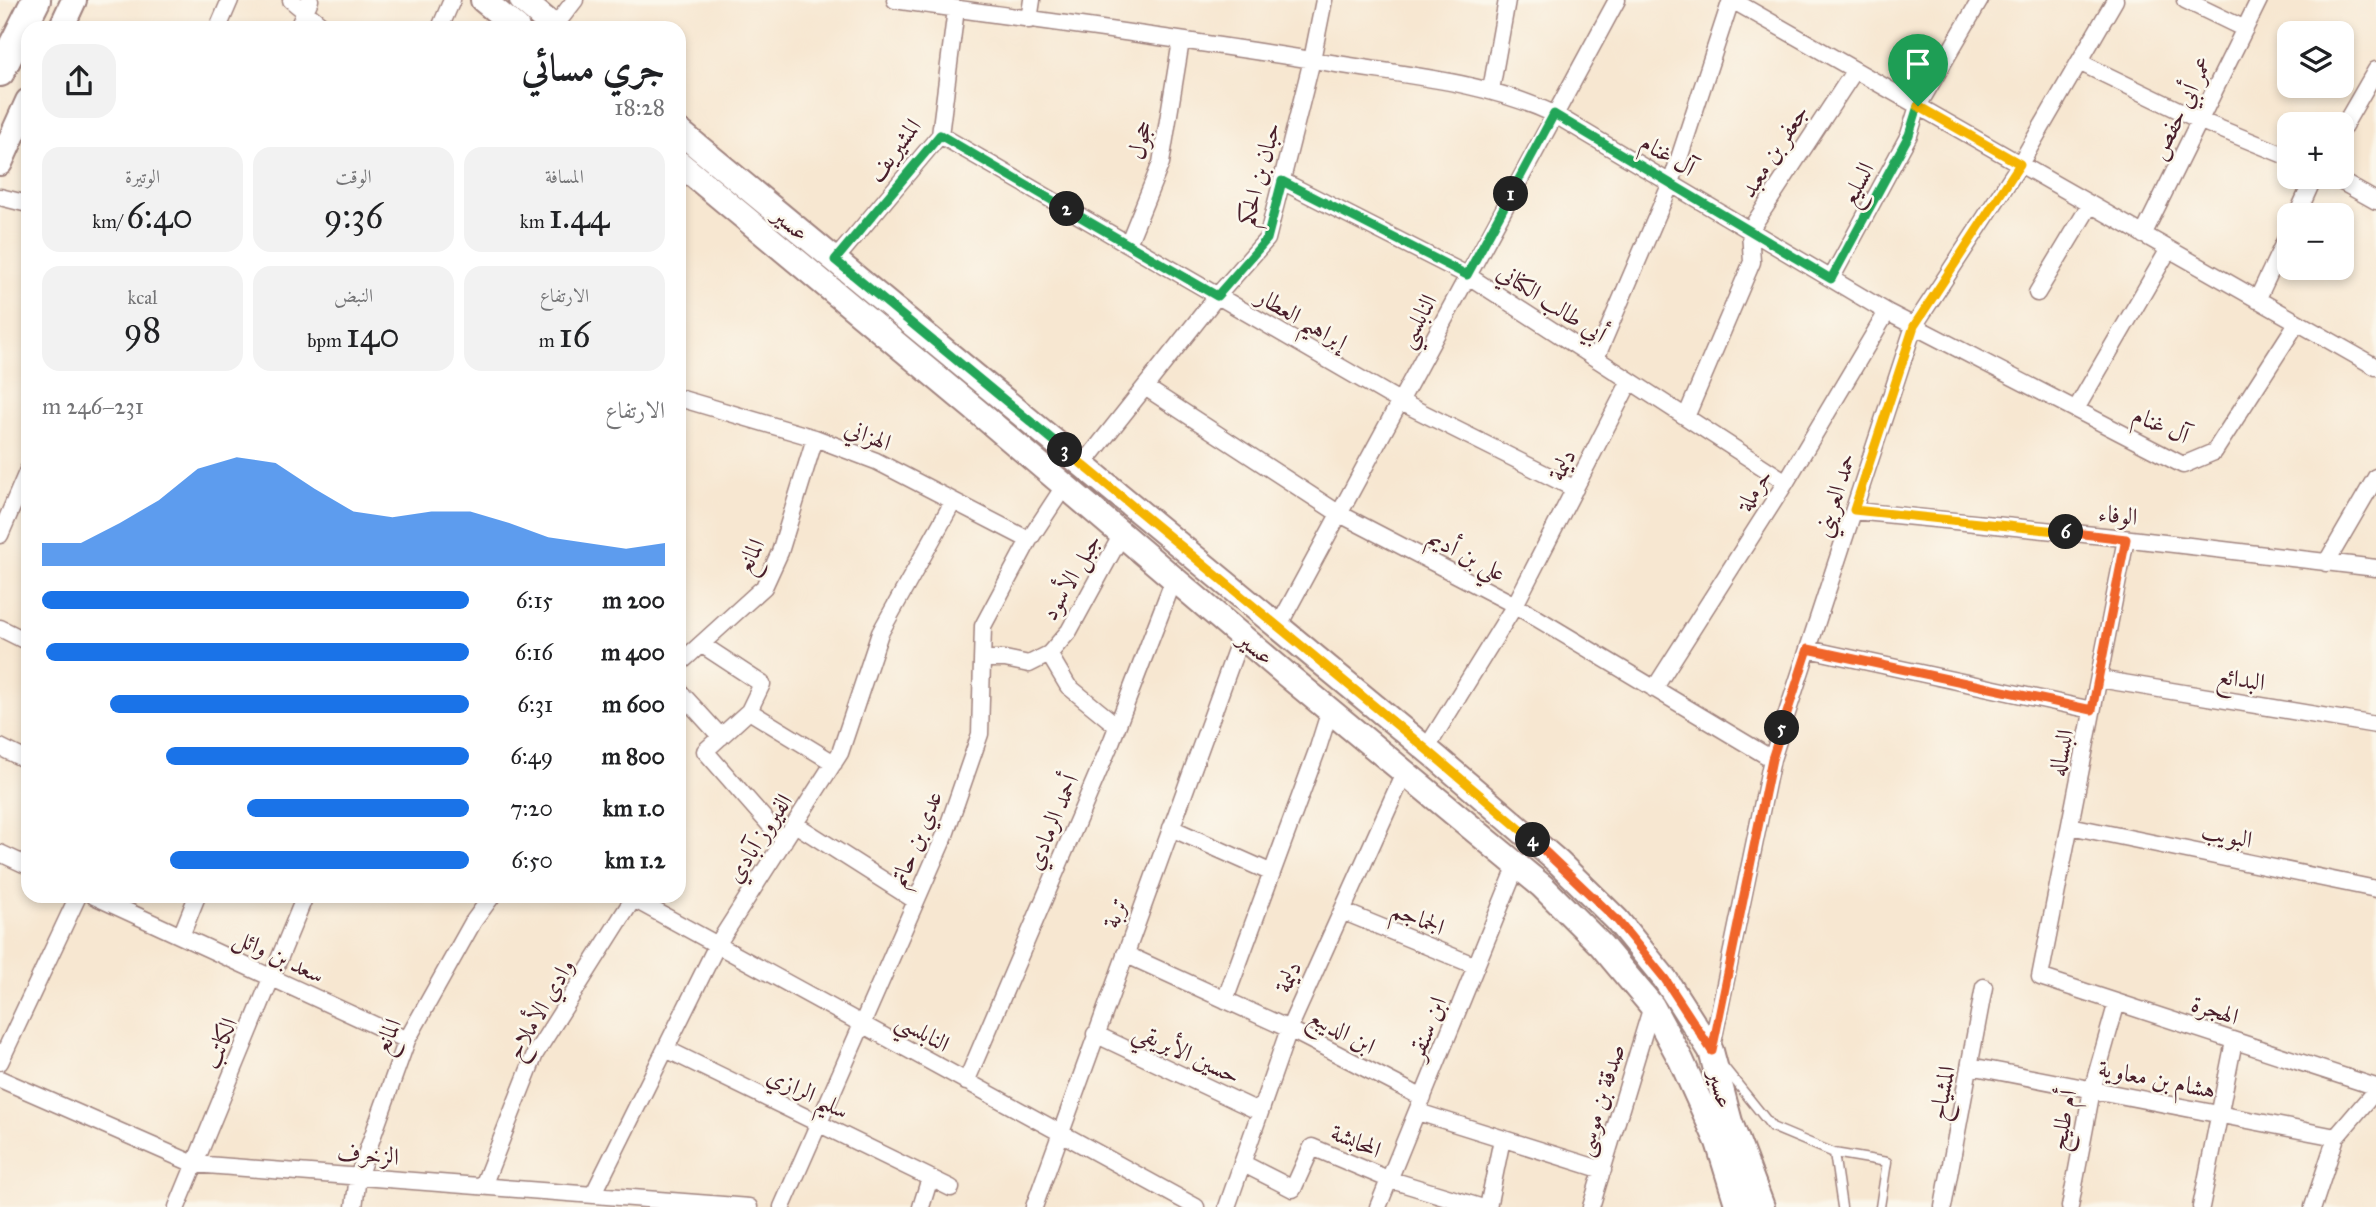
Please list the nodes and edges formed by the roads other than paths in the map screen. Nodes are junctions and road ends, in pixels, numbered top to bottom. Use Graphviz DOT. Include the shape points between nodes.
graph roads {
  1 [pos="36,0"];
  2 [pos="74,0"];
  3 [pos="230,0"];
  4 [pos="291,0"];
  5 [pos="452,0"];
  6 [pos="483,0"];
  7 [pos="522,0"];
  8 [pos="575,0"];
  9 [pos="895,0"];
  10 [pos="1032,0"];
  11 [pos="1324,0"];
  12 [pos="1507,0"];
  13 [pos="1617,0"];
  14 [pos="1732,0"];
  15 [pos="1980,0"];
  16 [pos="2115,0"];
  17 [pos="2185,0"];
  18 [pos="2259,0"];
  19 [pos="307,6"];
  20 [pos="956,9"];
  21 [pos="1029,19"];
  22 [pos="26,21"];
  23 [pos="64,21"];
  24 [pos="221,21"];
  25 [pos="319,21"];
  26 [pos="443,21"];
  27 [pos="508,21"];
  28 [pos="547,21"];
  29 [pos="559,21"];
  30 [pos="2245,29"];
  31 [pos="21,30"];
  32 [pos="1181,41"];
  33 [pos="1312,60"];
  34 [pos="2080,62"];
  35 [pos="1855,70"];
  36 [pos="2376,70"];
  37 [pos="0,72"];
  38 [pos="1490,90"];
  39 [pos="1918,106"];
  40 [pos="2352,112"];
  41 [pos="1554,114"];
  42 [pos="21,116"];
  43 [pos="2201,121"];
  44 [pos="940,135"];
  45 [pos="686,137"];
  46 [pos="2277,152"];
  47 [pos="0,163"];
  48 [pos="2020,164"];
  49 [pos="686,169"];
  50 [pos="1282,181"];
  51 [pos="1671,183"];
  52 [pos="2354,189"];
  53 [pos="0,197"];
  54 [pos="2376,201"];
  55 [pos="21,202"];
  56 [pos="2091,205"];
  57 [pos="1749,230"];
  58 [pos="2143,235"];
  59 [pos="1128,244"];
  60 [pos="2169,249"];
  61 [pos="2277,258"];
  62 [pos="835,260"];
  63 [pos="1467,275"];
  64 [pos="1831,279"];
  65 [pos="2037,293"];
  66 [pos="1217,296"];
  67 [pos="2257,300"];
  68 [pos="1887,312"];
  69 [pos="2297,323"];
  70 [pos="1914,326"];
  71 [pos="1596,358"];
  72 [pos="2374,360"];
  73 [pos="1630,381"];
  74 [pos="1145,387"];
  75 [pos="686,400"];
  76 [pos="1399,401"];
  77 [pos="2076,409"];
  78 [pos="1686,417"];
  79 [pos="815,438"];
  80 [pos="1083,465"];
  81 [pos="2376,477"];
  82 [pos="1786,482"];
  83 [pos="1065,485"];
  84 [pos="21,486"];
  85 [pos="1575,489"];
  86 [pos="953,502"];
  87 [pos="1854,510"];
  88 [pos="1338,513"];
  89 [pos="1122,534"];
  90 [pos="0,535"];
  91 [pos="2126,539"];
  92 [pos="1029,540"];
  93 [pos="2326,562"];
  94 [pos="2376,568"];
  95 [pos="1174,579"];
  96 [pos="1515,606"];
  97 [pos="1278,627"];
  98 [pos="0,628"];
  99 [pos="1241,636"];
  100 [pos="21,638"];
  101 [pos="701,643"];
  102 [pos="1808,649"];
  103 [pos="1049,654"];
  104 [pos="686,657"];
  105 [pos="982,659"];
  106 [pos="2099,679"];
  107 [pos="1654,689"];
  108 [pos="686,699"];
  109 [pos="1330,710"];
  110 [pos="2092,710"];
  111 [pos="749,711"];
  112 [pos="2376,725"];
  113 [pos="1117,726"];
  114 [pos="721,737"];
  115 [pos="0,747"];
  116 [pos="1426,749"];
  117 [pos="21,758"];
  118 [pos="1772,759"];
  119 [pos="834,763"];
  120 [pos="1405,771"];
  121 [pos="795,824"];
  122 [pos="2070,826"];
  123 [pos="1171,828"];
  124 [pos="784,841"];
  125 [pos="0,853"];
  126 [pos="21,863"];
  127 [pos="1517,865"];
  128 [pos="1272,873"];
  129 [pos="2376,889"];
  130 [pos="916,901"];
  131 [pos="75,903"];
  132 [pos="109,903"];
  133 [pos="194,903"];
  134 [pos="302,903"];
  135 [pos="487,903"];
  136 [pos="626,903"];
  137 [pos="641,903"];
  138 [pos="1342,911"];
  139 [pos="181,936"];
  140 [pos="718,945"];
  141 [pos="1125,954"];
  142 [pos="1476,966"];
  143 [pos="2040,977"];
  144 [pos="272,978"];
  145 [pos="1984,987"];
  146 [pos="1225,1000"];
  147 [pos="2117,1002"];
  148 [pos="1652,1006"];
  149 [pos="862,1025"];
  150 [pos="1290,1029"];
  151 [pos="1095,1034"];
  152 [pos="407,1040"];
  153 [pos="2234,1041"];
  154 [pos="666,1049"];
  155 [pos="1712,1051"];
  156 [pos="0,1062"];
  157 [pos="1970,1066"];
  158 [pos="0,1079"];
  159 [pos="967,1082"];
  160 [pos="2376,1088"];
  161 [pos="2092,1090"];
  162 [pos="1420,1105"];
  163 [pos="2370,1107"];
  164 [pos="1260,1112"];
  165 [pos="2220,1114"];
  166 [pos="818,1123"];
  167 [pos="1059,1133"];
  168 [pos="2336,1137"];
  169 [pos="1502,1139"];
  170 [pos="1834,1153"];
  171 [pos="1242,1163"];
  172 [pos="194,1164"];
  173 [pos="1603,1170"];
  174 [pos="358,1177"];
  175 [pos="930,1178"];
  176 [pos="1388,1180"];
  177 [pos="484,1186"];
  178 [pos="951,1188"];
  179 [pos="584,1199"];
  180 [pos="177,1207"];
  181 [pos="354,1207"];
  182 [pos="749,1207"];
  183 [pos="782,1207"];
  184 [pos="921,1207"];
  185 [pos="1034,1207"];
  186 [pos="1196,1207"];
  187 [pos="1227,1207"];
  188 [pos="1378,1207"];
  189 [pos="1480,1207"];
  190 [pos="1488,1207"];
  191 [pos="1591,1207"];
  192 [pos="1738,1207"];
  193 [pos="1762,1207"];
  194 [pos="1842,1207"];
  195 [pos="1880,1207"];
  196 [pos="1943,1207"];
  197 [pos="2070,1207"];
  198 [pos="2201,1207"];
  199 [pos="2313,1207"];
  1 -- 22 [label="highway"];
  2 -- 23 [label="main road"];
  3 -- 24 [label="street"];
  4 -- 19 [label="street"];
  5 -- 26 [label="street"];
  6 -- 27 [label="main road"];
  7 -- 28 [label="main road"];
  8 -- 29 [label="street"];
  9 -- 20 [label="street, آل غنام"];
  10 -- 21 [label="street"];
  11 -- 33 [label="street, حبان بن الحكم"];
  12 -- 38 [label="street"];
  13 -- 41 [label="street, النابلسي"];
  14 -- 35 [label="street"];
  14 -- 51 [label="street"];
  15 -- 39 [label="street, السليع"];
  16 -- 34 [label="street, حمد العريني"];
  17 -- 30 [label="street"];
  18 -- 30 [label="street, عمر أبي حفص"];
  19 -- 25 [label="street"];
  20 -- 21 [label="street, آل غنام"];
  20 -- 44 [label="street, المشيريف"];
  21 -- 32 [label="street, آل غنام"];
  30 -- 43 [label="street, عمر أبي حفص"];
  31 -- 37 [label="highway"];
  32 -- 33 [label="street, آل غنام"];
  32 -- 59 [label="street, حجول" via="1161,163"];
  33 -- 38 [label="street, آل غنام"];
  33 -- 50 [label="street, حبان بن الحكم"];
  34 -- 43 [label="street"];
  34 -- 48 [label="street, حمد العريني"];
  35 -- 39 [label="street"];
  35 -- 57 [label="street, جعفر بن معبد"];
  36 -- 40 [label="street"];
  38 -- 41 [label="street, آل غنام"];
  39 -- 48 [label="street"];
  39 -- 64 [label="street, السليع" via="1909,135"];
  41 -- 51 [label="street, آل غنام"];
  41 -- 63 [label="street, النابلسي"];
  42 -- 47 [label="main road"];
  43 -- 46 [label="street"];
  43 -- 58 [label="street, عمر أبي حفص"];
  44 -- 59 [label="street, إبراهيم العطار"];
  44 -- 62 [label="street, المشيريف"];
  45 -- 62 [label="main road, عسير"];
  48 -- 56 [label="street"];
  48 -- 70 [label="street, حمد العريني"];
  49 -- 83 [label="main road, عسير"];
  50 -- 63 [label="street, أبي طالب الكناني"];
  50 -- 66 [label="street, حبان بن الحكم" via="1267,239"];
  51 -- 57 [label="street, آل غنام"];
  51 -- 71 [label="street"];
  52 -- 54 [label="street"];
  53 -- 55 [label="street"];
  56 -- 58 [label="street"];
  56 -- 65 [label="street"];
  57 -- 64 [label="street, آل غنام"];
  57 -- 78 [label="street, جعفر بن معبد" via="1752,262"];
  58 -- 60 [label="street"];
  59 -- 66 [label="street, إبراهيم العطار"];
  60 -- 67 [label="street"];
  60 -- 77 [label="street"];
  61 -- 67 [label="street"];
  62 -- 80 [label="main road, عسير"];
  63 -- 71 [label="street, أبي طالب الكناني"];
  63 -- 76 [label="street, النابلسي"];
  64 -- 68 [label="street, آل غنام"];
  66 -- 74 [label="street, حبان بن الحكم"];
  66 -- 76 [label="street, إبراهيم العطار"];
  67 -- 69 [label="street"];
  68 -- 70 [label="street, آل غنام"];
  68 -- 82 [label="street, حرملة"];
  69 -- 72 [label="street"];
  69 -- 77 [label="street, آل غنام" via="2214,452 2183,465"];
  70 -- 77 [label="street, آل غنام"];
  70 -- 87 [label="street, حمد العريني"];
  71 -- 73 [label="street, أبي طالب الكناني"];
  73 -- 78 [label="street, أبي طالب الكناني"];
  73 -- 85 [label="street, دليمة"];
  74 -- 80 [label="street, حبان بن الحكم"];
  74 -- 88 [label="street, علي بن أديم"];
  75 -- 79 [label="street, الهزاني"];
  76 -- 85 [label="street, إبراهيم العطار"];
  76 -- 88 [label="street, النابلسي"];
  78 -- 82 [label="street, أبي طالب الكناني"];
  79 -- 86 [label="street, الهزاني" via="876,461"];
  79 -- 101 [label="street, المانع" via="780,552 764,587"];
  80 -- 97 [label="main road, عسير"];
  81 -- 93 [label="street"];
  82 -- 107 [label="street, حرملة"];
  83 -- 89 [label="main road, عسير"];
  83 -- 92 [label="street, عدي بن حاتم"];
  84 -- 90 [label="street"];
  85 -- 96 [label="street, دليمة"];
  86 -- 92 [label="street, الهزاني"];
  86 -- 119 [label="street, الفيروز آبادي" via="880,633"];
  87 -- 91 [label="street, الوفاء"];
  87 -- 102 [label="street, حمد العريني"];
  88 -- 96 [label="street, علي بن أديم"];
  88 -- 97 [label="street, النابلسي"];
  89 -- 95 [label="main road, عسير"];
  89 -- 103 [label="street, جبل الأسود" via="1069,631"];
  91 -- 93 [label="street, الوفاء"];
  91 -- 106 [label="street, البساله"];
  92 -- 105 [label="street, عدي بن حاتم" via="983,626"];
  93 -- 94 [label="street, الوفاء"];
  95 -- 99 [label="main road, عسير"];
  95 -- 113 [label="street, أحمد الرمادي"];
  96 -- 107 [label="street, علي بن أديم"];
  96 -- 116 [label="street, دليمة"];
  97 -- 116 [label="main road, عسير"];
  98 -- 100 [label="street"];
  99 -- 109 [label="main road, عسير"];
  99 -- 123 [label="street, تربة"];
  101 -- 104 [label="street, المانع"];
  101 -- 111 [label="street" via="762,684"];
  102 -- 110 [label="street"];
  102 -- 118 [label="street, حمد العريني"];
  103 -- 105 [label="street, جبل الأسود" via="1029,663"];
  103 -- 113 [label="street" via="1068,686"];
  105 -- 130 [label="street, عدي بن حاتم" via="980,734"];
  106 -- 110 [label="street, البساله"];
  106 -- 112 [label="street, البدائع"];
  107 -- 118 [label="street, علي بن أديم"];
  108 -- 114 [label="street"];
  109 -- 120 [label="main road, عسير"];
  109 -- 128 [label="street"];
  110 -- 122 [label="street, البساله"];
  111 -- 114 [label="street"];
  111 -- 119 [label="street"];
  113 -- 159 [label="street, أحمد الرمادي"];
  114 -- 124 [label="street" via="705,751"];
  115 -- 117 [label="street"];
  116 -- 155 [label="main road, عسير" via="1558,862 1617,920 1665,979"];
  118 -- 155 [label="street, حمد العريني"];
  119 -- 121 [label="street, الفيروز آبادي"];
  120 -- 127 [label="main road, عسير"];
  120 -- 138 [label="street, دليمة"];
  121 -- 124 [label="street, الفيروز آبادي"];
  121 -- 130 [label="street"];
  122 -- 129 [label="street, البويب"];
  122 -- 143 [label="street, البساله"];
  123 -- 128 [label="street"];
  123 -- 141 [label="street, تربة"];
  124 -- 140 [label="street, الفيروز آبادي"];
  125 -- 126 [label="street"];
  127 -- 142 [label="street, ابن سنقر"];
  127 -- 148 [label="main road, عسير" via="1601,945"];
  128 -- 146 [label="street"];
  130 -- 149 [label="street, عدي بن حاتم"];
  131 -- 156 [label="street"];
  132 -- 139 [label="street, سعد بن وائل"];
  133 -- 139 [label="street"];
  134 -- 144 [label="street, الكاتب"];
  135 -- 152 [label="street, المانع"];
  136 -- 177 [label="street, وادي الأملاح" via="535,1054"];
  137 -- 140 [label="street, النابلسي"];
  138 -- 142 [label="street, الجماجم"];
  138 -- 150 [label="street, دليمة"];
  139 -- 144 [label="street, سعد بن وائل"];
  140 -- 149 [label="street, النابلسي"];
  140 -- 154 [label="street, الفيروز آبادي"];
  141 -- 146 [label="street, ابن الديبع"];
  141 -- 151 [label="street, تربة"];
  142 -- 162 [label="street, ابن سنقر"];
  143 -- 147 [label="street, الهجرة"];
  144 -- 152 [label="street, سعد بن وائل"];
  144 -- 172 [label="street, الكاتب"];
  145 -- 157 [label="street, المشياح"];
  146 -- 150 [label="street, ابن الديبع"];
  147 -- 153 [label="street, الهجرة"];
  147 -- 161 [label="street, أم طليح"];
  148 -- 173 [label="street, صدقة بن موسى"];
  148 -- 192 [label="main road, عسير" via="1718,1142"];
  149 -- 159 [label="street, النابلسي"];
  149 -- 166 [label="street, عدي بن حاتم"];
  150 -- 162 [label="street, ابن الديبع"];
  150 -- 164 [label="street, دليمة"];
  151 -- 164 [label="street, حسين الأبريقي"];
  151 -- 167 [label="street, تربة"];
  152 -- 174 [label="street, المانع"];
  153 -- 160 [label="street, الهجرة"];
  153 -- 165 [label="street"];
  154 -- 166 [label="street, سليم الرازي"];
  154 -- 179 [label="street, الفيروز آبادي"];
  155 -- 170 [label="lane" via="1772,1127"];
  155 -- 193 [label="main road, عسير" via="1730,1122"];
  157 -- 161 [label="street, هشام بن معاوية"];
  157 -- 196 [label="street, المشياح"];
  158 -- 172 [label="street, الزخرف"];
  159 -- 167 [label="street, النابلسي"];
  160 -- 163 [label="street"];
  161 -- 165 [label="street, هشام بن معاوية"];
  161 -- 197 [label="street, أم طليح"];
  162 -- 169 [label="street, ابن الديبع"];
  162 -- 176 [label="street, ابن سنقر"];
  163 -- 168 [label="street"];
  164 -- 171 [label="street, دليمة"];
  165 -- 168 [label="street, هشام بن معاوية"];
  165 -- 198 [label="street"];
  166 -- 175 [label="street, سليم الرازي"];
  166 -- 183 [label="street, عدي بن حاتم"];
  167 -- 185 [label="street, تربة"];
  167 -- 186 [label="street, النابلسي"];
  168 -- 199 [label="street"];
  169 -- 173 [label="street, ابن الديبع"];
  169 -- 190 [label="street"];
  170 -- 194 [label="lane"];
  170 -- 195 [label="lane" via="1887,1162"];
  171 -- 176 [label="street, المحابشة" via="1293,1189 1312,1147"];
  171 -- 187 [label="street, دليمة"];
  172 -- 174 [label="street, الزخرف"];
  172 -- 180 [label="street, الكاتب"];
  173 -- 191 [label="street, صدقة بن موسى"];
  174 -- 177 [label="street, الزخرف"];
  174 -- 181 [label="street, المانع"];
  175 -- 178 [label="street, سليم الرازي"];
  175 -- 184 [label="street"];
  176 -- 188 [label="street, ابن سنقر"];
  176 -- 189 [label="street, المحابشة"];
  177 -- 179 [label="street, الزخرف"];
  179 -- 182 [label="street, الزخرف"];
}
